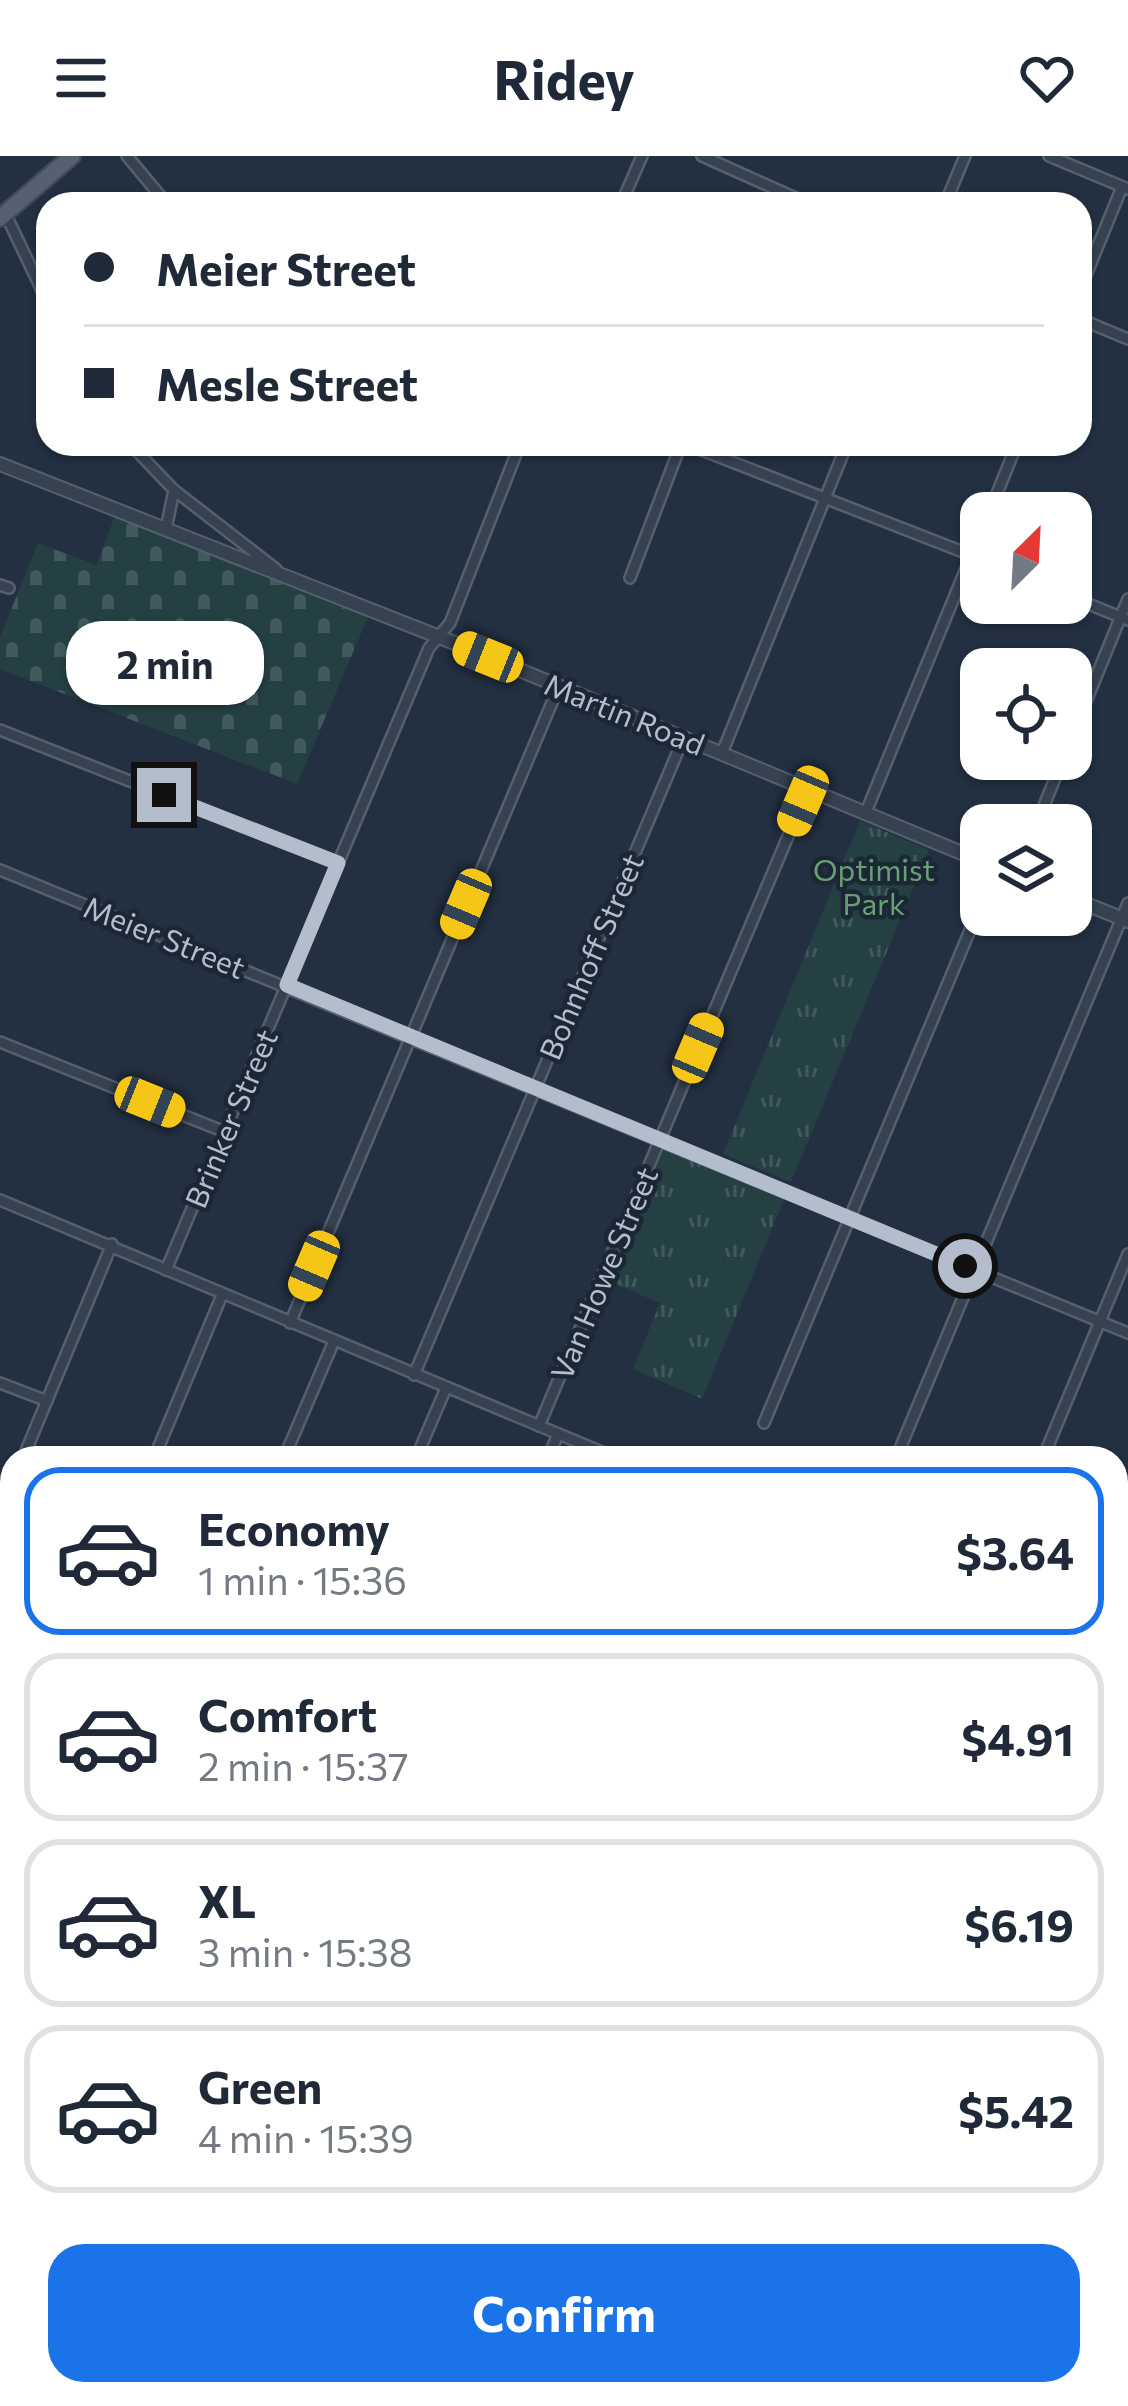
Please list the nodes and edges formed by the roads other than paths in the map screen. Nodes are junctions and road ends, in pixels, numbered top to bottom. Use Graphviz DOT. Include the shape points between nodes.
graph roads {
  1 [pos="72,156"];
  2 [pos="127,156"];
  3 [pos="642,156"];
  4 [pos="702,156"];
  5 [pos="964,156"];
  6 [pos="1049,156"];
  7 [pos="1125,188"];
  8 [pos="157,192"];
  9 [pos="626,192"];
  10 [pos="782,192"];
  11 [pos="950,192"];
  12 [pos="2,210"];
  13 [pos="1092,263"];
  14 [pos="36,279"];
  15 [pos="1092,324"];
  16 [pos="1128,339"];
  17 [pos="141,456"];
  18 [pos="515,456"];
  19 [pos="678,456"];
  20 [pos="716,456"];
  21 [pos="843,456"];
  22 [pos="1012,456"];
  23 [pos="0,464"];
  24 [pos="174,490"];
  25 [pos="998,492"];
  26 [pos="826,496"];
  27 [pos="166,530"];
  28 [pos="960,550"];
  29 [pos="287,578"];
  30 [pos="630,578"];
  31 [pos="960,594"];
  32 [pos="1128,599"];
  33 [pos="1092,606"];
  34 [pos="1124,619"];
  35 [pos="439,637"];
  36 [pos="559,686"];
  37 [pos="1092,691"];
  38 [pos="0,730"];
  39 [pos="684,737"];
  40 [pos="722,753"];
  41 [pos="808,789"];
  42 [pos="866,812"];
  43 [pos="960,852"];
  44 [pos="338,863"];
  45 [pos="0,871"];
  46 [pos="1128,903"];
  47 [pos="1092,907"];
  48 [pos="1125,920"];
  49 [pos="968,936"];
  50 [pos="287,985"];
  51 [pos="410,1036"];
  52 [pos="0,1042"];
  53 [pos="535,1086"];
  54 [pos="224,1132"];
  55 [pos="659,1138"];
  56 [pos="0,1200"];
  57 [pos="850,1218"];
  58 [pos="112,1244"];
  59 [pos="1128,1253"];
  60 [pos="974,1269"];
  61 [pos="166,1270"];
  62 [pos="222,1295"];
  63 [pos="1100,1322"];
  64 [pos="290,1323"];
  65 [pos="1128,1333"];
  66 [pos="334,1341"];
  67 [pos="415,1375"];
  68 [pos="0,1383"];
  69 [pos="446,1388"];
  70 [pos="46,1401"];
  71 [pos="764,1423"];
  72 [pos="539,1426"];
  73 [pos="558,1434"];
  74 [pos="27,1446"];
  75 [pos="159,1446"];
  76 [pos="289,1446"];
  77 [pos="421,1446"];
  78 [pos="553,1446"];
  79 [pos="587,1446"];
  80 [pos="901,1446"];
  81 [pos="1048,1446"];
  1 -- 12 [label="main road"];
  2 -- 8 [label="street"];
  3 -- 9 [label="street"];
  4 -- 10 [label="street"];
  5 -- 11 [label="street"];
  6 -- 7 [label="street"];
  7 -- 13 [label="street"];
  12 -- 14 [label="street"];
  15 -- 16 [label="street"];
  17 -- 24 [label="street"];
  18 -- 35 [label="street, Brinker Street"];
  19 -- 30 [label="street"];
  20 -- 26 [label="street"];
  21 -- 26 [label="street"];
  22 -- 25 [label="street"];
  23 -- 27 [label="street, Martin Road"];
  24 -- 27 [label="street"];
  24 -- 29 [label="street"];
  26 -- 28 [label="street"];
  26 -- 40 [label="street"];
  27 -- 29 [label="street, Martin Road"];
  29 -- 35 [label="street, Martin Road"];
  31 -- 42 [label="street"];
  32 -- 34 [label="street"];
  33 -- 34 [label="street"];
  34 -- 37 [label="street"];
  35 -- 36 [label="street, Martin Road"];
  35 -- 44 [label="street, Brinker Street"];
  36 -- 39 [label="street, Martin Road"];
  36 -- 51 [label="street"];
  38 -- 44 [label="street"];
  39 -- 40 [label="street, Martin Road"];
  39 -- 53 [label="street, Bohnhoff Street"];
  40 -- 41 [label="street, Martin Road"];
  41 -- 42 [label="street, Martin Road"];
  41 -- 55 [label="street, Van Howe Street"];
  42 -- 43 [label="street, Martin Road"];
  44 -- 50 [label="street, Brinker Street"];
  45 -- 50 [label="street, Meier Street"];
  46 -- 48 [label="street"];
  47 -- 48 [label="street"];
  48 -- 60 [label="street"];
  49 -- 57 [label="street"];
  50 -- 51 [label="street, Meier Street"];
  50 -- 54 [label="street, Brinker Street"];
  51 -- 53 [label="street, Meier Street"];
  51 -- 64 [label="street"];
  52 -- 54 [label="street"];
  53 -- 55 [label="street, Meier Street"];
  53 -- 67 [label="street, Bohnhoff Street"];
  54 -- 61 [label="street, Brinker Street"];
  55 -- 57 [label="street, Meier Street"];
  55 -- 72 [label="street, Van Howe Street"];
  56 -- 58 [label="street"];
  57 -- 60 [label="street, Meier Street"];
  57 -- 71 [label="street"];
  58 -- 61 [label="street"];
  58 -- 70 [label="street"];
  59 -- 63 [label="street"];
  60 -- 63 [label="street, Meier Street"];
  60 -- 80 [label="street"];
  61 -- 62 [label="street"];
  62 -- 64 [label="street"];
  62 -- 75 [label="street"];
  63 -- 65 [label="street, Meier Street"];
  63 -- 81 [label="street"];
  64 -- 66 [label="street"];
  66 -- 67 [label="street"];
  66 -- 76 [label="street"];
  67 -- 69 [label="street"];
  68 -- 70 [label="street"];
  69 -- 72 [label="street"];
  69 -- 77 [label="street"];
  70 -- 74 [label="street"];
  72 -- 73 [label="street"];
  73 -- 78 [label="street"];
  73 -- 79 [label="street"];
}
